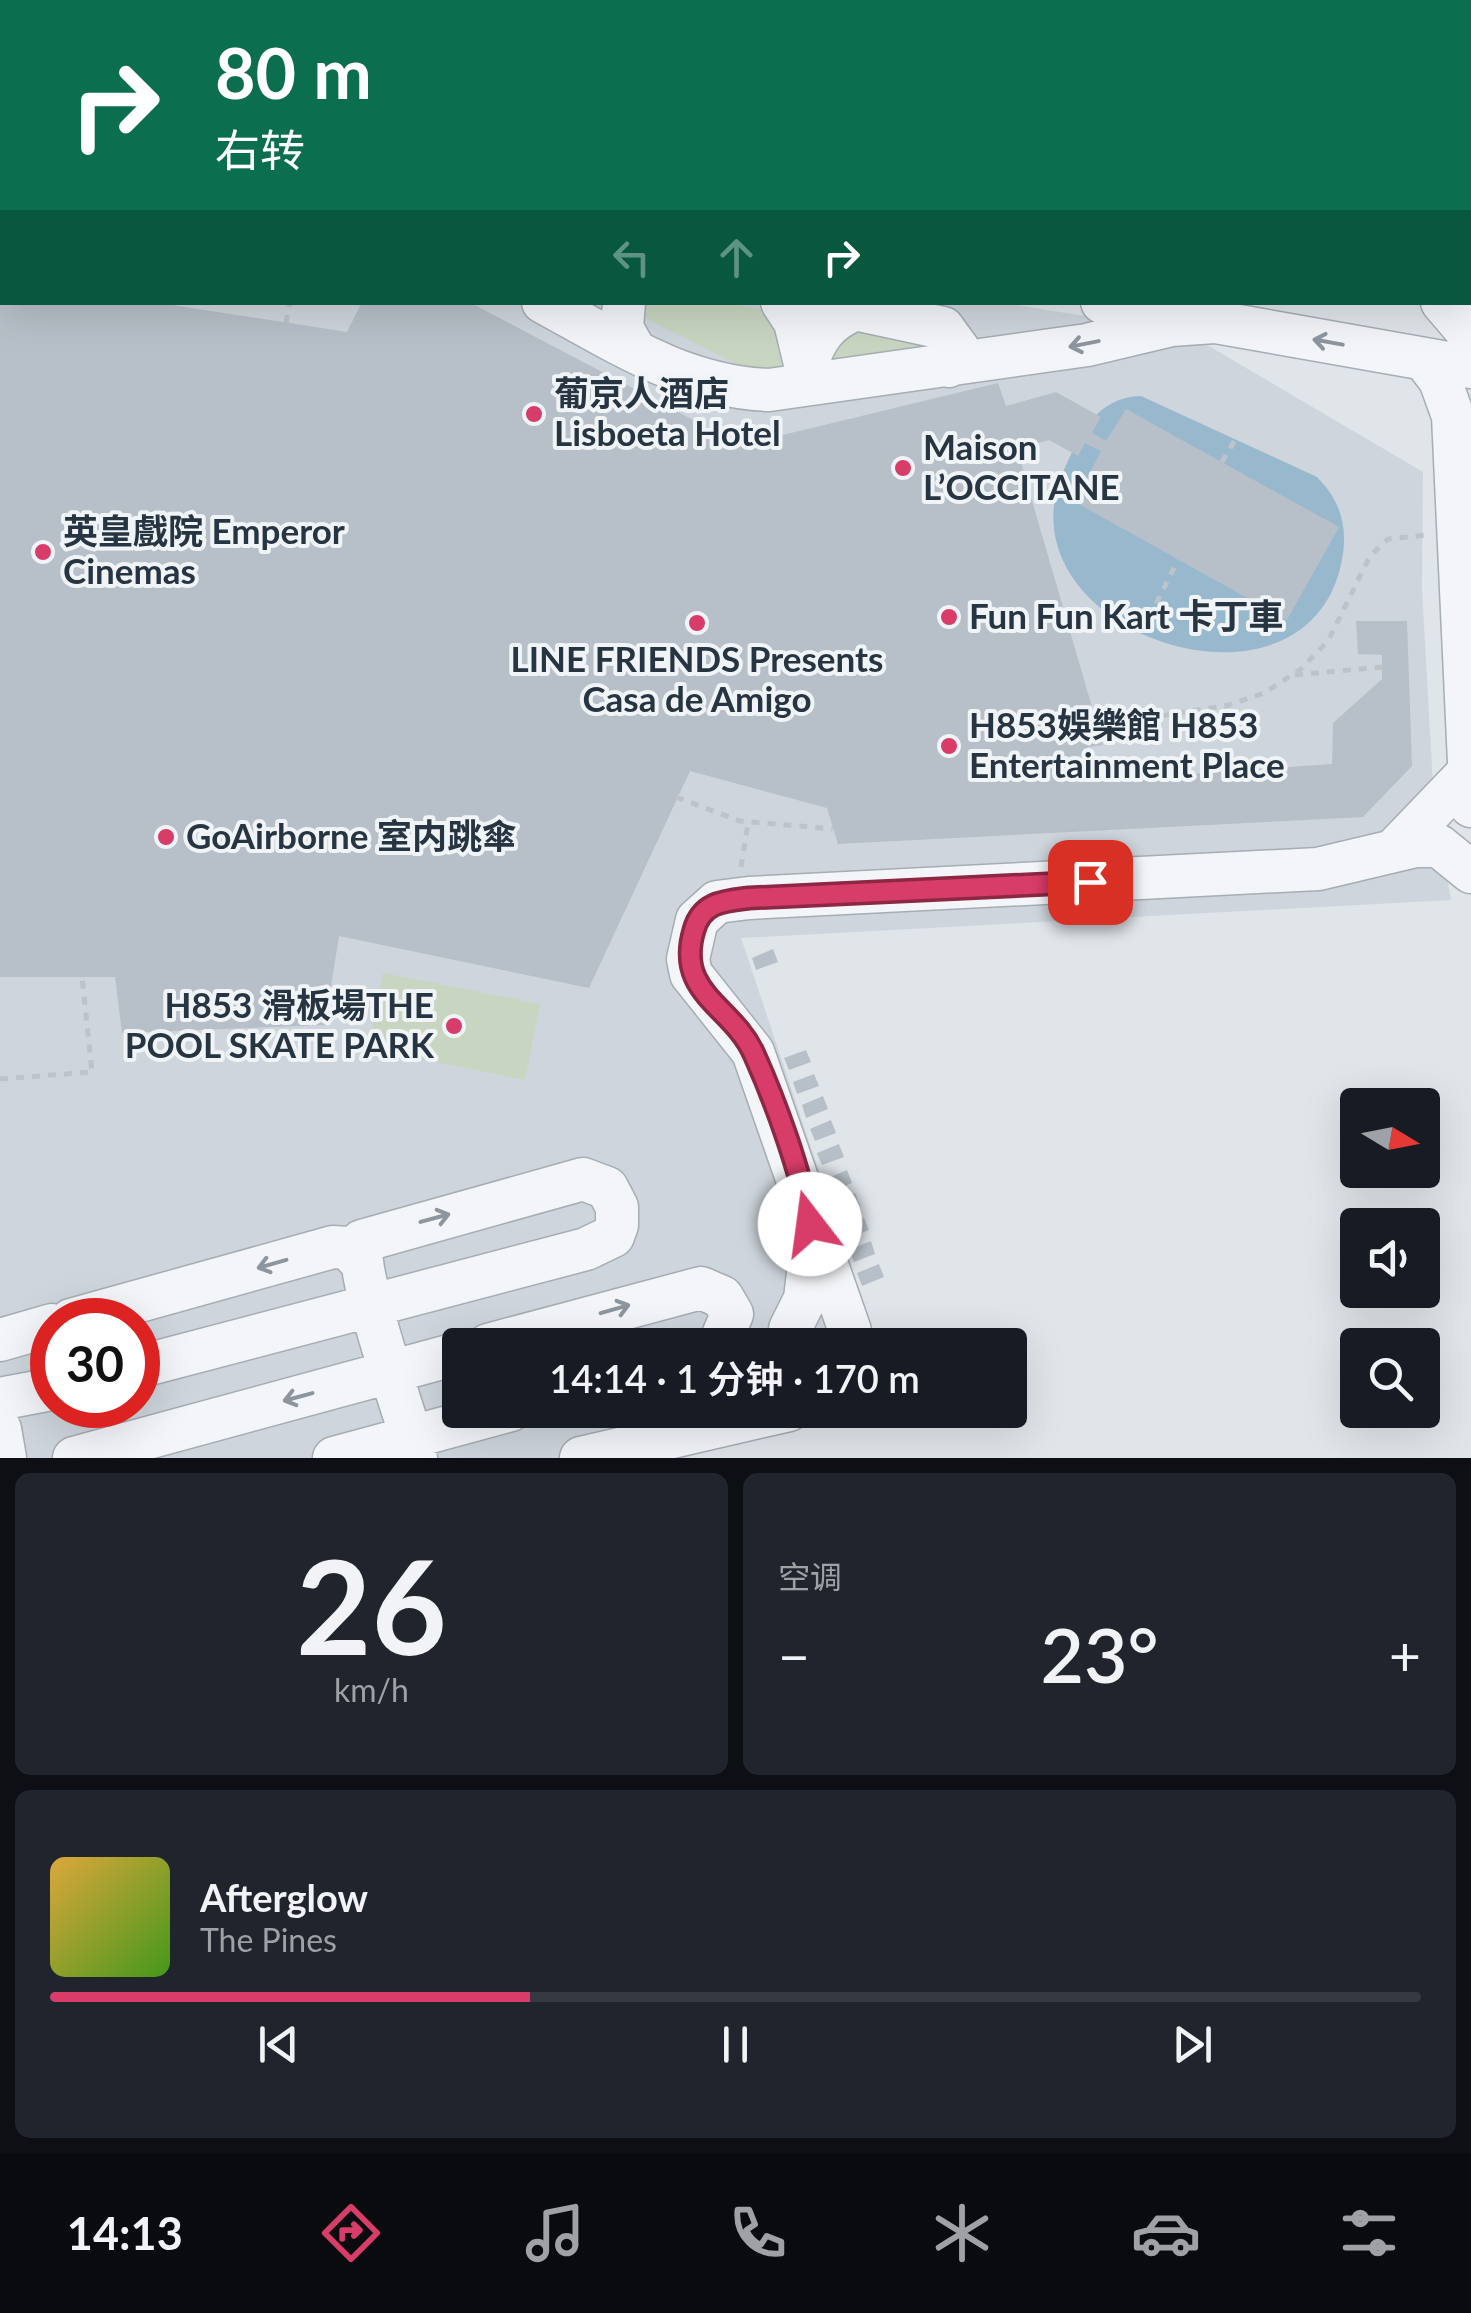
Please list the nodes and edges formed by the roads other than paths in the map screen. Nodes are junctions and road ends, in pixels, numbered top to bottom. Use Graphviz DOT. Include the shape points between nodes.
graph roads {
  1 [pos="549,305"];
  2 [pos="624,305"];
  3 [pos="784,305"];
  4 [pos="1119,305"];
  5 [pos="1445,305"];
  6 [pos="839,306"];
  7 [pos="1214,322"];
  8 [pos="1471,336"];
  9 [pos="636,351"];
  10 [pos="1424,359"];
  11 [pos="949,366"];
  12 [pos="1471,367"];
  13 [pos="1469,789"];
  14 [pos="1396,849"];
  15 [pos="1471,872"];
  16 [pos="806,1203"];
  17 [pos="361,1262"];
  18 [pos="150,1298"];
  19 [pos="374,1304"];
  20 [pos="552,1328"];
  21 [pos="727,1328"];
  22 [pos="790,1328"];
  23 [pos="801,1328"];
  24 [pos="837,1328"];
  25 [pos="850,1328"];
  26 [pos="30,1331"];
  27 [pos="0,1340"];
  28 [pos="442,1358"];
  29 [pos="160,1361"];
  30 [pos="392,1372"];
  31 [pos="30,1393"];
  32 [pos="0,1399"];
  33 [pos="464,1428"];
  34 [pos="688,1428"];
  35 [pos="704,1428"];
  36 [pos="0,1429"];
  37 [pos="676,1434"];
  38 [pos="413,1448"];
  39 [pos="5,1458"];
  40 [pos="74,1458"];
  41 [pos="334,1458"];
  42 [pos="581,1458"];
  1 -- 9 [label="street"];
  2 -- 9 [label="street" via="622,328"];
  3 -- 6 [label="street" via="806,368"];
  4 -- 7 [label="street"];
  5 -- 8 [label="street"];
  6 -- 11 [label="street" via="943,328 959,350"];
  10 -- 7 [label="street, one-way"];
  7 -- 11 [label="street, one-way"];
  9 -- 11 [label="street" via="689,378 735,389 797,388"];
  10 -- 12 [label="street"];
  10 -- 13 [label="street" via="1453,416"];
  13 -- 14 [label="street"];
  14 -- 15 [label="street" via="1439,846"];
  14 -- 16 [label="street" via="1318,869 716,902 697,920 689,946 692,974 753,1052"];
  16 -- 22 [label="street" via="810,1278"];
  16 -- 25 [label="street"];
  17 -- 18 [label="street, one-way" via="348,1248 334,1247"];
  17 -- 19 [label="street"];
  17 -- 19 [label="street, one-way" via="368,1236 583,1179 607,1188 616,1208 617,1225 603,1243"];
  19 -- 29 [label="street"];
  19 -- 30 [label="street"];
  20 -- 21 [label="street, one-way" via="701,1288 722,1297 732,1314"];
  23 -- 24 [label="street" via="820,1317"];
  26 -- 27 [label="street"];
  28 -- 30 [label="street"];
  30 -- 38 [label="street"];
  30 -- 40 [label="street, one-way"];
  31 -- 32 [label="street"];
  33 -- 38 [label="street"];
  34 -- 37 [label="street"];
  35 -- 37 [label="street"];
  36 -- 39 [label="street"];
  37 -- 42 [label="street"];
  38 -- 41 [label="street"];
}
